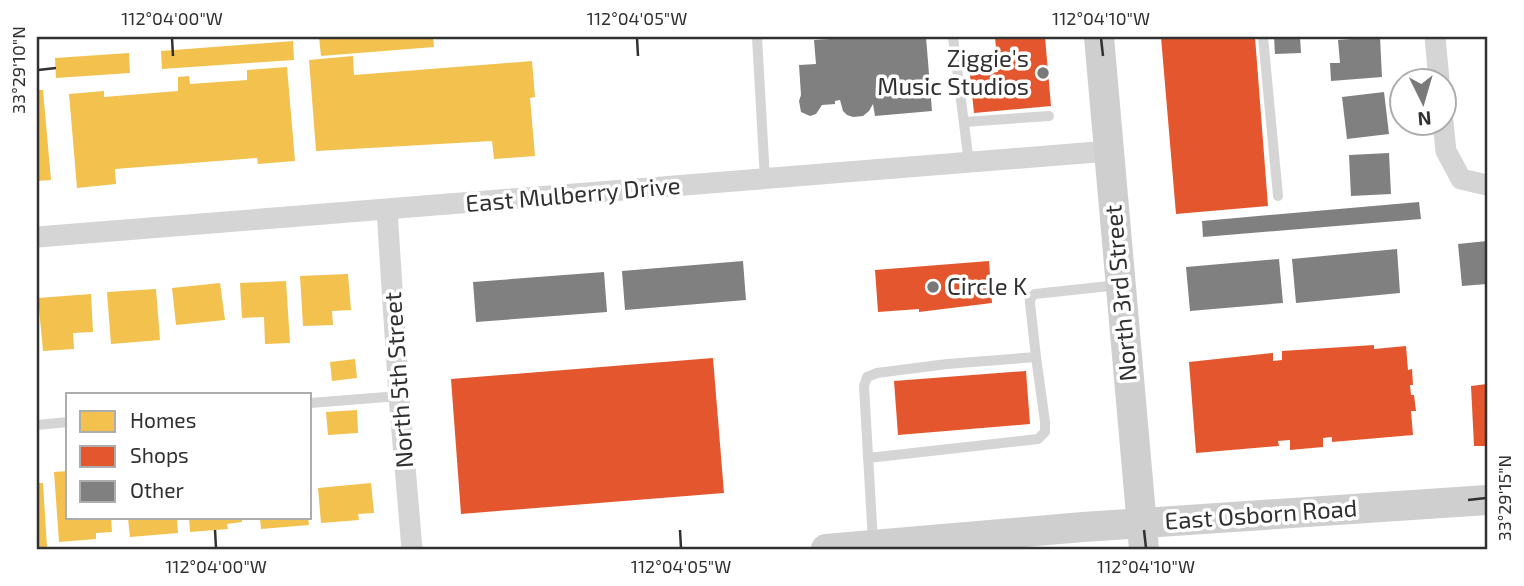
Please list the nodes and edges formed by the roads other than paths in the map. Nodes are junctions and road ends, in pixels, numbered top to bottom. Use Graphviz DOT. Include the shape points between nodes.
graph roads {
  1 [pos="757,37"];
  2 [pos="953,37"];
  3 [pos="1099,37"];
  4 [pos="1263,37"];
  5 [pos="1435,37"];
  6 [pos="1438,66"];
  7 [pos="1049,116"];
  8 [pos="964,122"];
  9 [pos="1444,136"];
  10 [pos="1108,151"];
  11 [pos="969,163"];
  12 [pos="765,179"];
  13 [pos="1487,185"];
  14 [pos="1278,195"];
  15 [pos="387,210"];
  16 [pos="37,237"];
  17 [pos="1119,285"];
  18 [pos="1037,357"];
  19 [pos="399,396"];
  20 [pos="312,403"];
  21 [pos="66,422"];
  22 [pos="37,425"];
  23 [pos="868,458"];
  24 [pos="1487,500"];
  25 [pos="1143,536"];
  26 [pos="873,545"];
  27 [pos="412,549"];
  28 [pos="826,549"];
  1 -- 12 [label="lane"];
  2 -- 8 [label="lane"];
  3 -- 10 [label="main road, North 3rd Street"];
  4 -- 14 [label="lane"];
  5 -- 6 [label="street"];
  7 -- 8 [label="lane"];
  8 -- 11 [label="lane"];
  9 -- 13 [label="street" via="1446,151 1461,179"];
  10 -- 11 [label="street, East Mulberry Drive"];
  10 -- 17 [label="main road, North 3rd Street"];
  11 -- 12 [label="street, East Mulberry Drive"];
  12 -- 15 [label="street, East Mulberry Drive"];
  15 -- 16 [label="street, East Mulberry Drive"];
  15 -- 19 [label="street, North 5th Street"];
  17 -- 18 [label="lane" via="1030,298"];
  17 -- 25 [label="main road, North 3rd Street"];
  18 -- 23 [label="lane" via="947,364 867,377"];
  18 -- 23 [label="lane" via="1045,422 1045,432 1038,439"];
  19 -- 20 [label="lane"];
  19 -- 27 [label="street, North 5th Street"];
  21 -- 22 [label="lane"];
  23 -- 26 [label="lane"];
  24 -- 25 [label="main road, East Osborn Road"];
  25 -- 26 [label="main road, East Osborn Road"];
  26 -- 28 [label="main road, East Osborn Road"];
}
